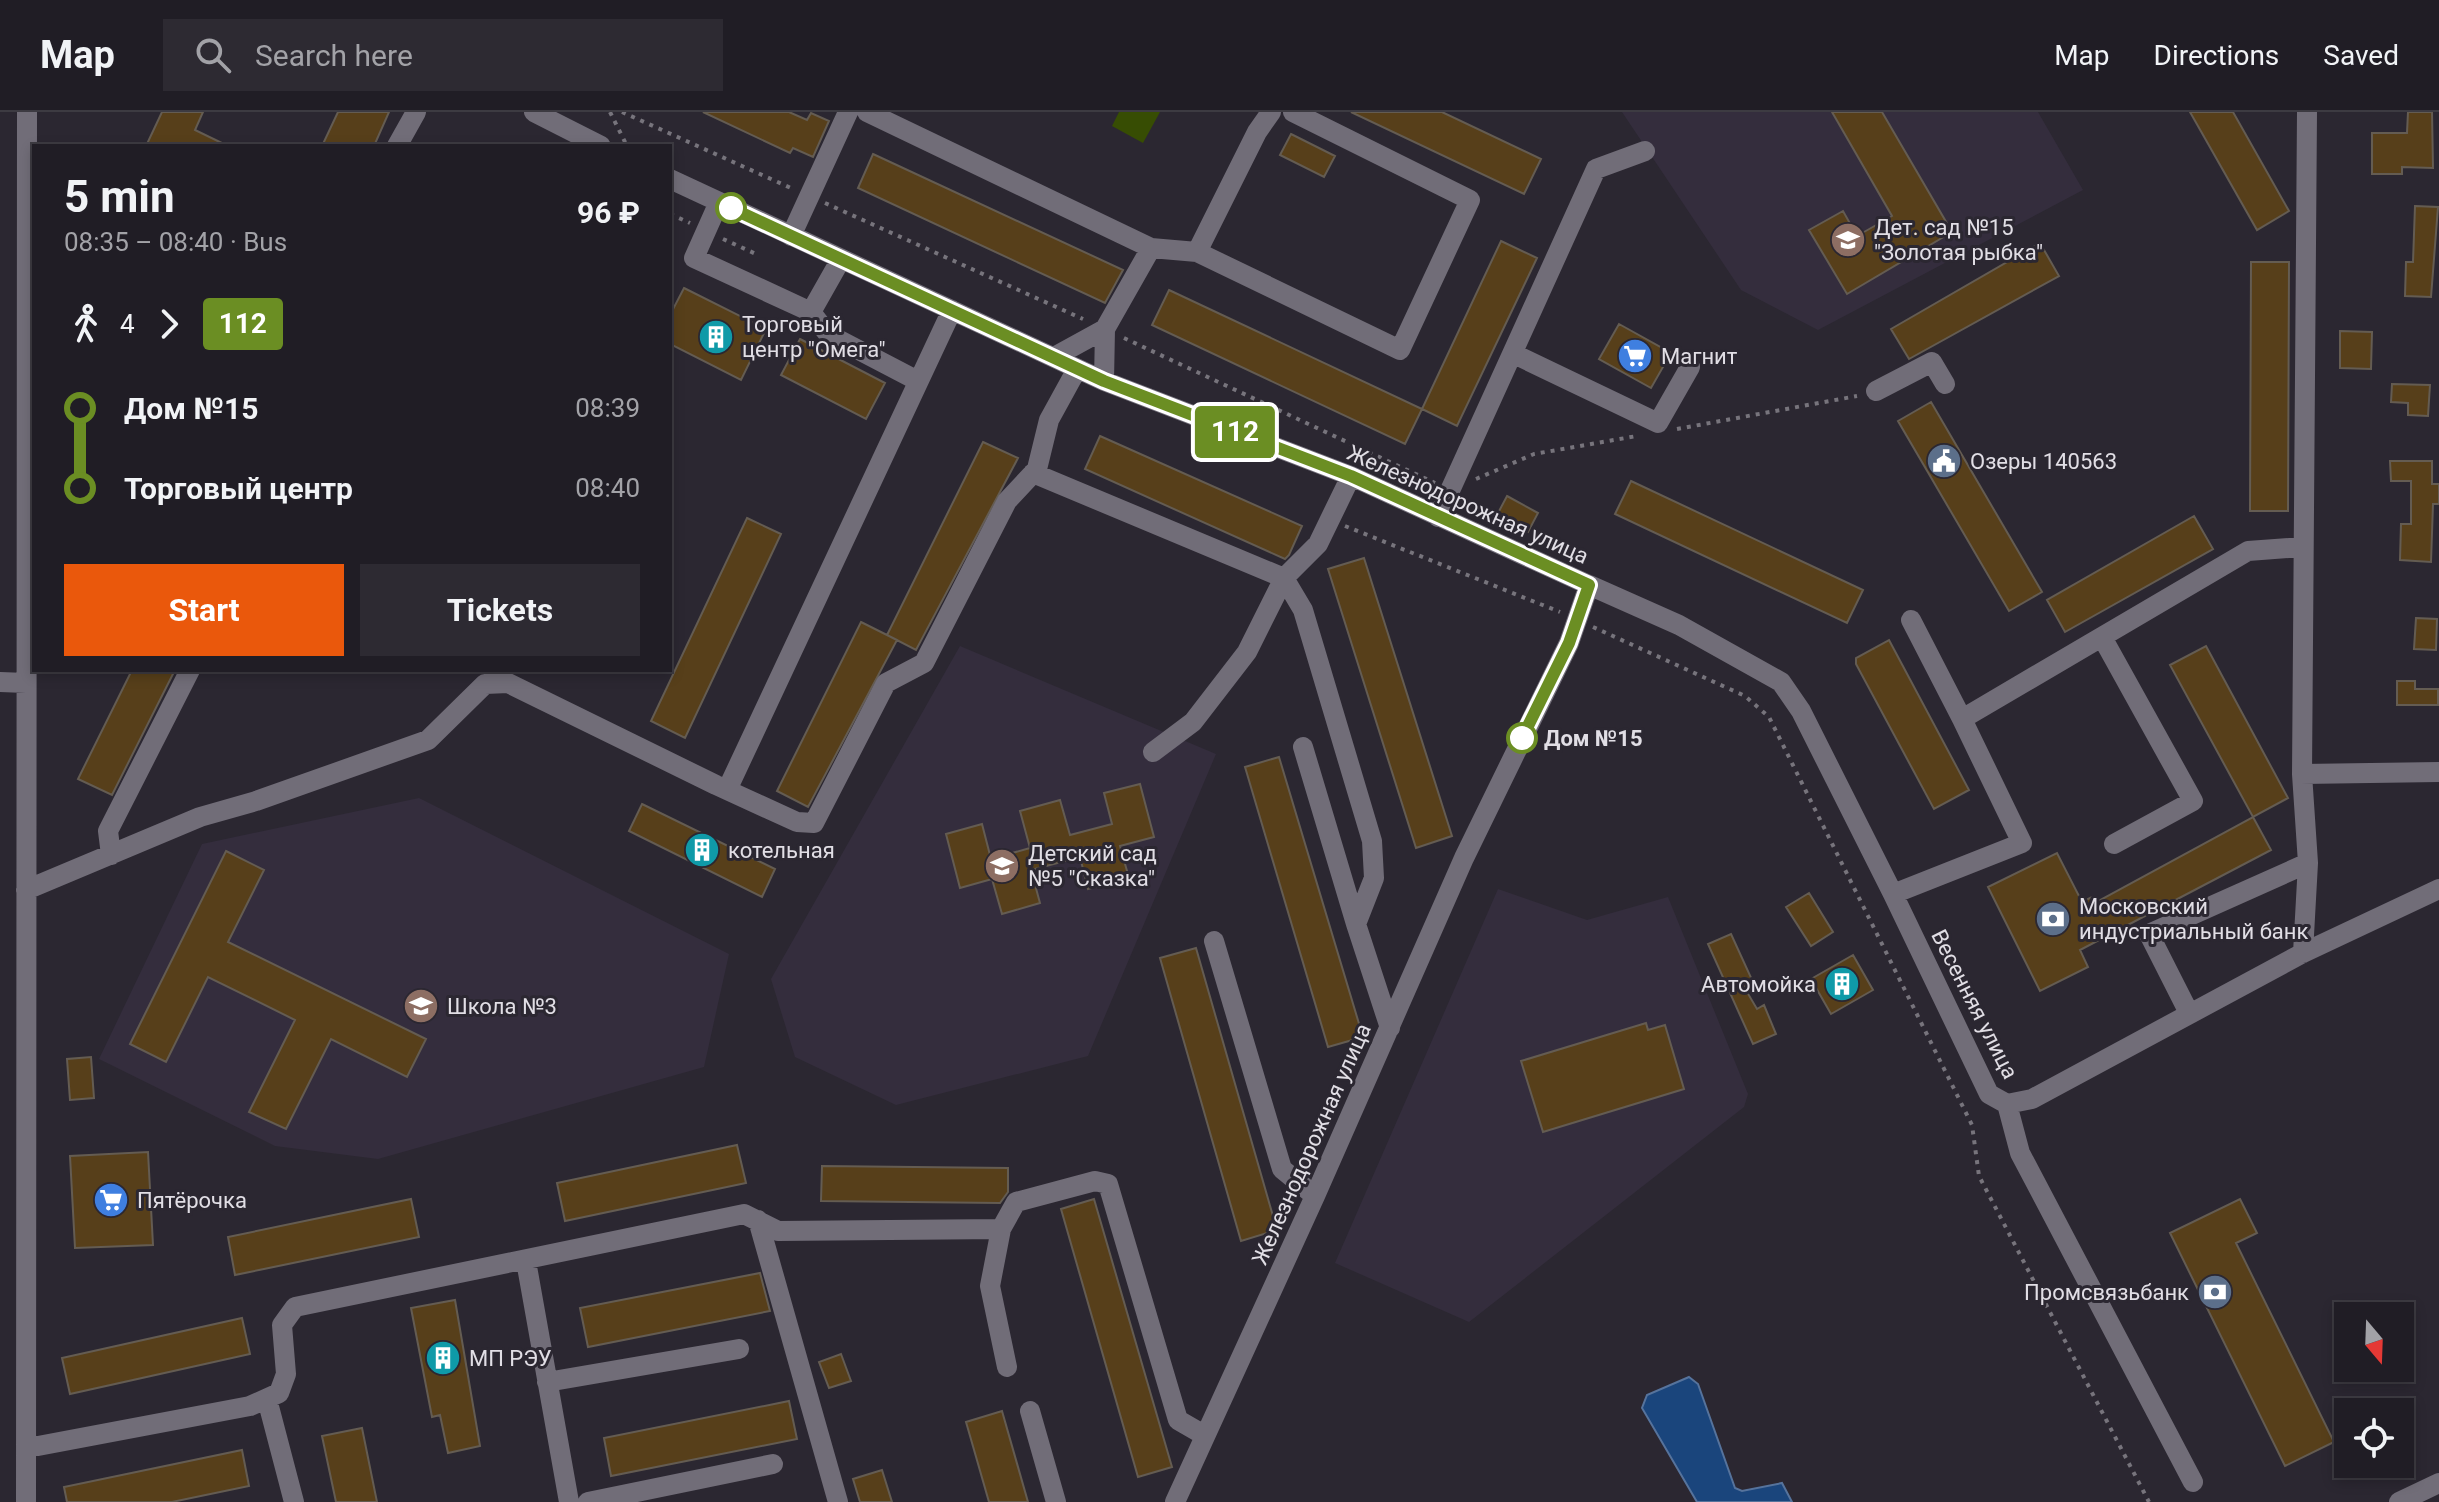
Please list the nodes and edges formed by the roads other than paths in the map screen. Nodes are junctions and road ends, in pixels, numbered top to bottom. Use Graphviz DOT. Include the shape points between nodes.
graph roads {
  1 [pos="27,112"];
  2 [pos="416,112"];
  3 [pos="534,112"];
  4 [pos="848,112"];
  5 [pos="867,112"];
  6 [pos="1271,112"];
  7 [pos="1293,112"];
  8 [pos="2307,112"];
  9 [pos="398,144"];
  10 [pos="597,144"];
  11 [pos="1645,151"];
  12 [pos="672,180"];
  13 [pos="719,202"];
  14 [pos="791,236"];
  15 [pos="1151,248"];
  16 [pos="1197,252"];
  17 [pos="841,259"];
  18 [pos="30,286"];
  19 [pos="952,310"];
  20 [pos="811,312"];
  21 [pos="1105,329"];
  22 [pos="1514,354"];
  23 [pos="1054,357"];
  24 [pos="1690,367"];
  25 [pos="1077,369"];
  26 [pos="918,381"];
  27 [pos="1104,381"];
  28 [pos="1945,384"];
  29 [pos="1876,391"];
  30 [pos="1033,473"];
  31 [pos="1351,476"];
  32 [pos="1438,517"];
  33 [pos="2302,547"];
  34 [pos="30,564"];
  35 [pos="1284,578"];
  36 [pos="1589,585"];
  37 [pos="1911,620"];
  38 [pos="2102,637"];
  39 [pos="189,672"];
  40 [pos="484,677"];
  41 [pos="0,682"];
  42 [pos="26,683"];
  43 [pos="1962,719"];
  44 [pos="1303,747"];
  45 [pos="1153,752"];
  46 [pos="2439,772"];
  47 [pos="2302,774"];
  48 [pos="727,790"];
  49 [pos="2114,844"];
  50 [pos="111,855"];
  51 [pos="2308,863"];
  52 [pos="2439,889"];
  53 [pos="26,890"];
  54 [pos="1893,894"];
  55 [pos="1356,924"];
  56 [pos="1214,941"];
  57 [pos="2303,953"];
  58 [pos="2189,1013"];
  59 [pos="1390,1028"];
  60 [pos="2007,1104"];
  61 [pos="1315,1196"];
  62 [pos="758,1220"];
  63 [pos="1001,1229"];
  64 [pos="526,1261"];
  65 [pos="739,1349"];
  66 [pos="1007,1367"];
  67 [pos="547,1382"];
  68 [pos="267,1399"];
  69 [pos="1030,1411"];
  70 [pos="1204,1435"];
  71 [pos="26,1445"];
  72 [pos="773,1464"];
  73 [pos="2193,1482"];
  74 [pos="2439,1483"];
  75 [pos="26,1502"];
  76 [pos="294,1502"];
  77 [pos="569,1502"];
  78 [pos="588,1502"];
  79 [pos="838,1502"];
  80 [pos="1056,1502"];
  81 [pos="1175,1502"];
  82 [pos="2399,1502"];
  1 -- 18 [label="street"];
  2 -- 9 [label="street"];
  3 -- 10 [label="street"];
  4 -- 14 [label="street"];
  5 -- 15 [label="street"];
  6 -- 16 [label="street"];
  7 -- 16 [label="street" via="1470,200 1400,350"];
  8 -- 33 [label="street"];
  11 -- 22 [label="street" via="1596,169"];
  12 -- 13 [label="street, Железнодорожная улица"];
  13 -- 14 [label="street, Железнодорожная улица"];
  13 -- 20 [label="street" via="694,258"];
  14 -- 17 [label="street, Железнодорожная улица"];
  15 -- 16 [label="street"];
  15 -- 21 [label="street"];
  17 -- 19 [label="street, Железнодорожная улица"];
  17 -- 20 [label="street"];
  18 -- 34 [label="street"];
  19 -- 23 [label="street, Железнодорожная улица"];
  19 -- 26 [label="street"];
  20 -- 26 [label="street" via="828,334"];
  21 -- 23 [label="street"];
  21 -- 27 [label="street"];
  22 -- 24 [label="street" via="1658,423"];
  22 -- 32 [label="street"];
  23 -- 25 [label="street, Железнодорожная улица"];
  25 -- 27 [label="street, Железнодорожная улица"];
  25 -- 30 [label="street" via="1049,420"];
  26 -- 48 [label="street"];
  27 -- 31 [label="street, Железнодорожная улица"];
  28 -- 29 [label="street" via="1932,362"];
  30 -- 35 [label="street"];
  30 -- 48 [label="street" via="1007,501 924,663 886,683 814,823 797,822"];
  31 -- 32 [label="street, Железнодорожная улица"];
  31 -- 35 [label="street" via="1318,544"];
  32 -- 36 [label="street, Железнодорожная улица"];
  33 -- 38 [label="street" via="2248,551"];
  33 -- 47 [label="street"];
  34 -- 42 [label="street"];
  35 -- 45 [label="street" via="1247,652 1193,722"];
  35 -- 55 [label="street" via="1303,610 1372,841 1374,878"];
  36 -- 54 [label="street, Весенняя улица" via="1679,625 1781,682 1801,711"];
  36 -- 59 [label="street, Железнодорожная улица" via="1569,643 1464,858"];
  37 -- 43 [label="street"];
  38 -- 43 [label="street"];
  38 -- 49 [label="street" via="2193,801"];
  39 -- 50 [label="street" via="108,831"];
  40 -- 48 [label="street" via="508,683"];
  40 -- 50 [label="street" via="428,740 200,817"];
  41 -- 42 [label="street"];
  42 -- 53 [label="street"];
  43 -- 54 [label="street" via="2022,843"];
  44 -- 55 [label="street"];
  46 -- 47 [label="street"];
  47 -- 51 [label="street"];
  50 -- 53 [label="street"];
  51 -- 57 [label="street"];
  51 -- 58 [label="street" via="2149,934"];
  52 -- 57 [label="street, Весенняя улица"];
  53 -- 71 [label="street"];
  54 -- 60 [label="street, Весенняя улица" via="1989,1094"];
  55 -- 59 [label="street"];
  56 -- 61 [label="street" via="1282,1169"];
  57 -- 58 [label="street, Весенняя улица"];
  58 -- 60 [label="street, Весенняя улица" via="2032,1099"];
  59 -- 61 [label="street, Железнодорожная улица"];
  60 -- 73 [label="street" via="2020,1153"];
  61 -- 70 [label="street, Железнодорожная улица"];
  62 -- 63 [label="street" via="778,1231"];
  62 -- 64 [label="street" via="744,1214"];
  62 -- 79 [label="street"];
  63 -- 66 [label="street" via="990,1286"];
  63 -- 70 [label="street" via="1016,1202 1095,1181 1108,1184 1178,1420"];
  64 -- 67 [label="street"];
  64 -- 68 [label="street" via="295,1307 282,1325 286,1374 279,1393"];
  65 -- 67 [label="street"];
  67 -- 77 [label="street"];
  68 -- 71 [label="street"];
  68 -- 76 [label="street"];
  69 -- 80 [label="street"];
  70 -- 81 [label="street, Железнодорожная улица"];
  71 -- 75 [label="street"];
  72 -- 78 [label="street"];
  74 -- 82 [label="street"];
}
